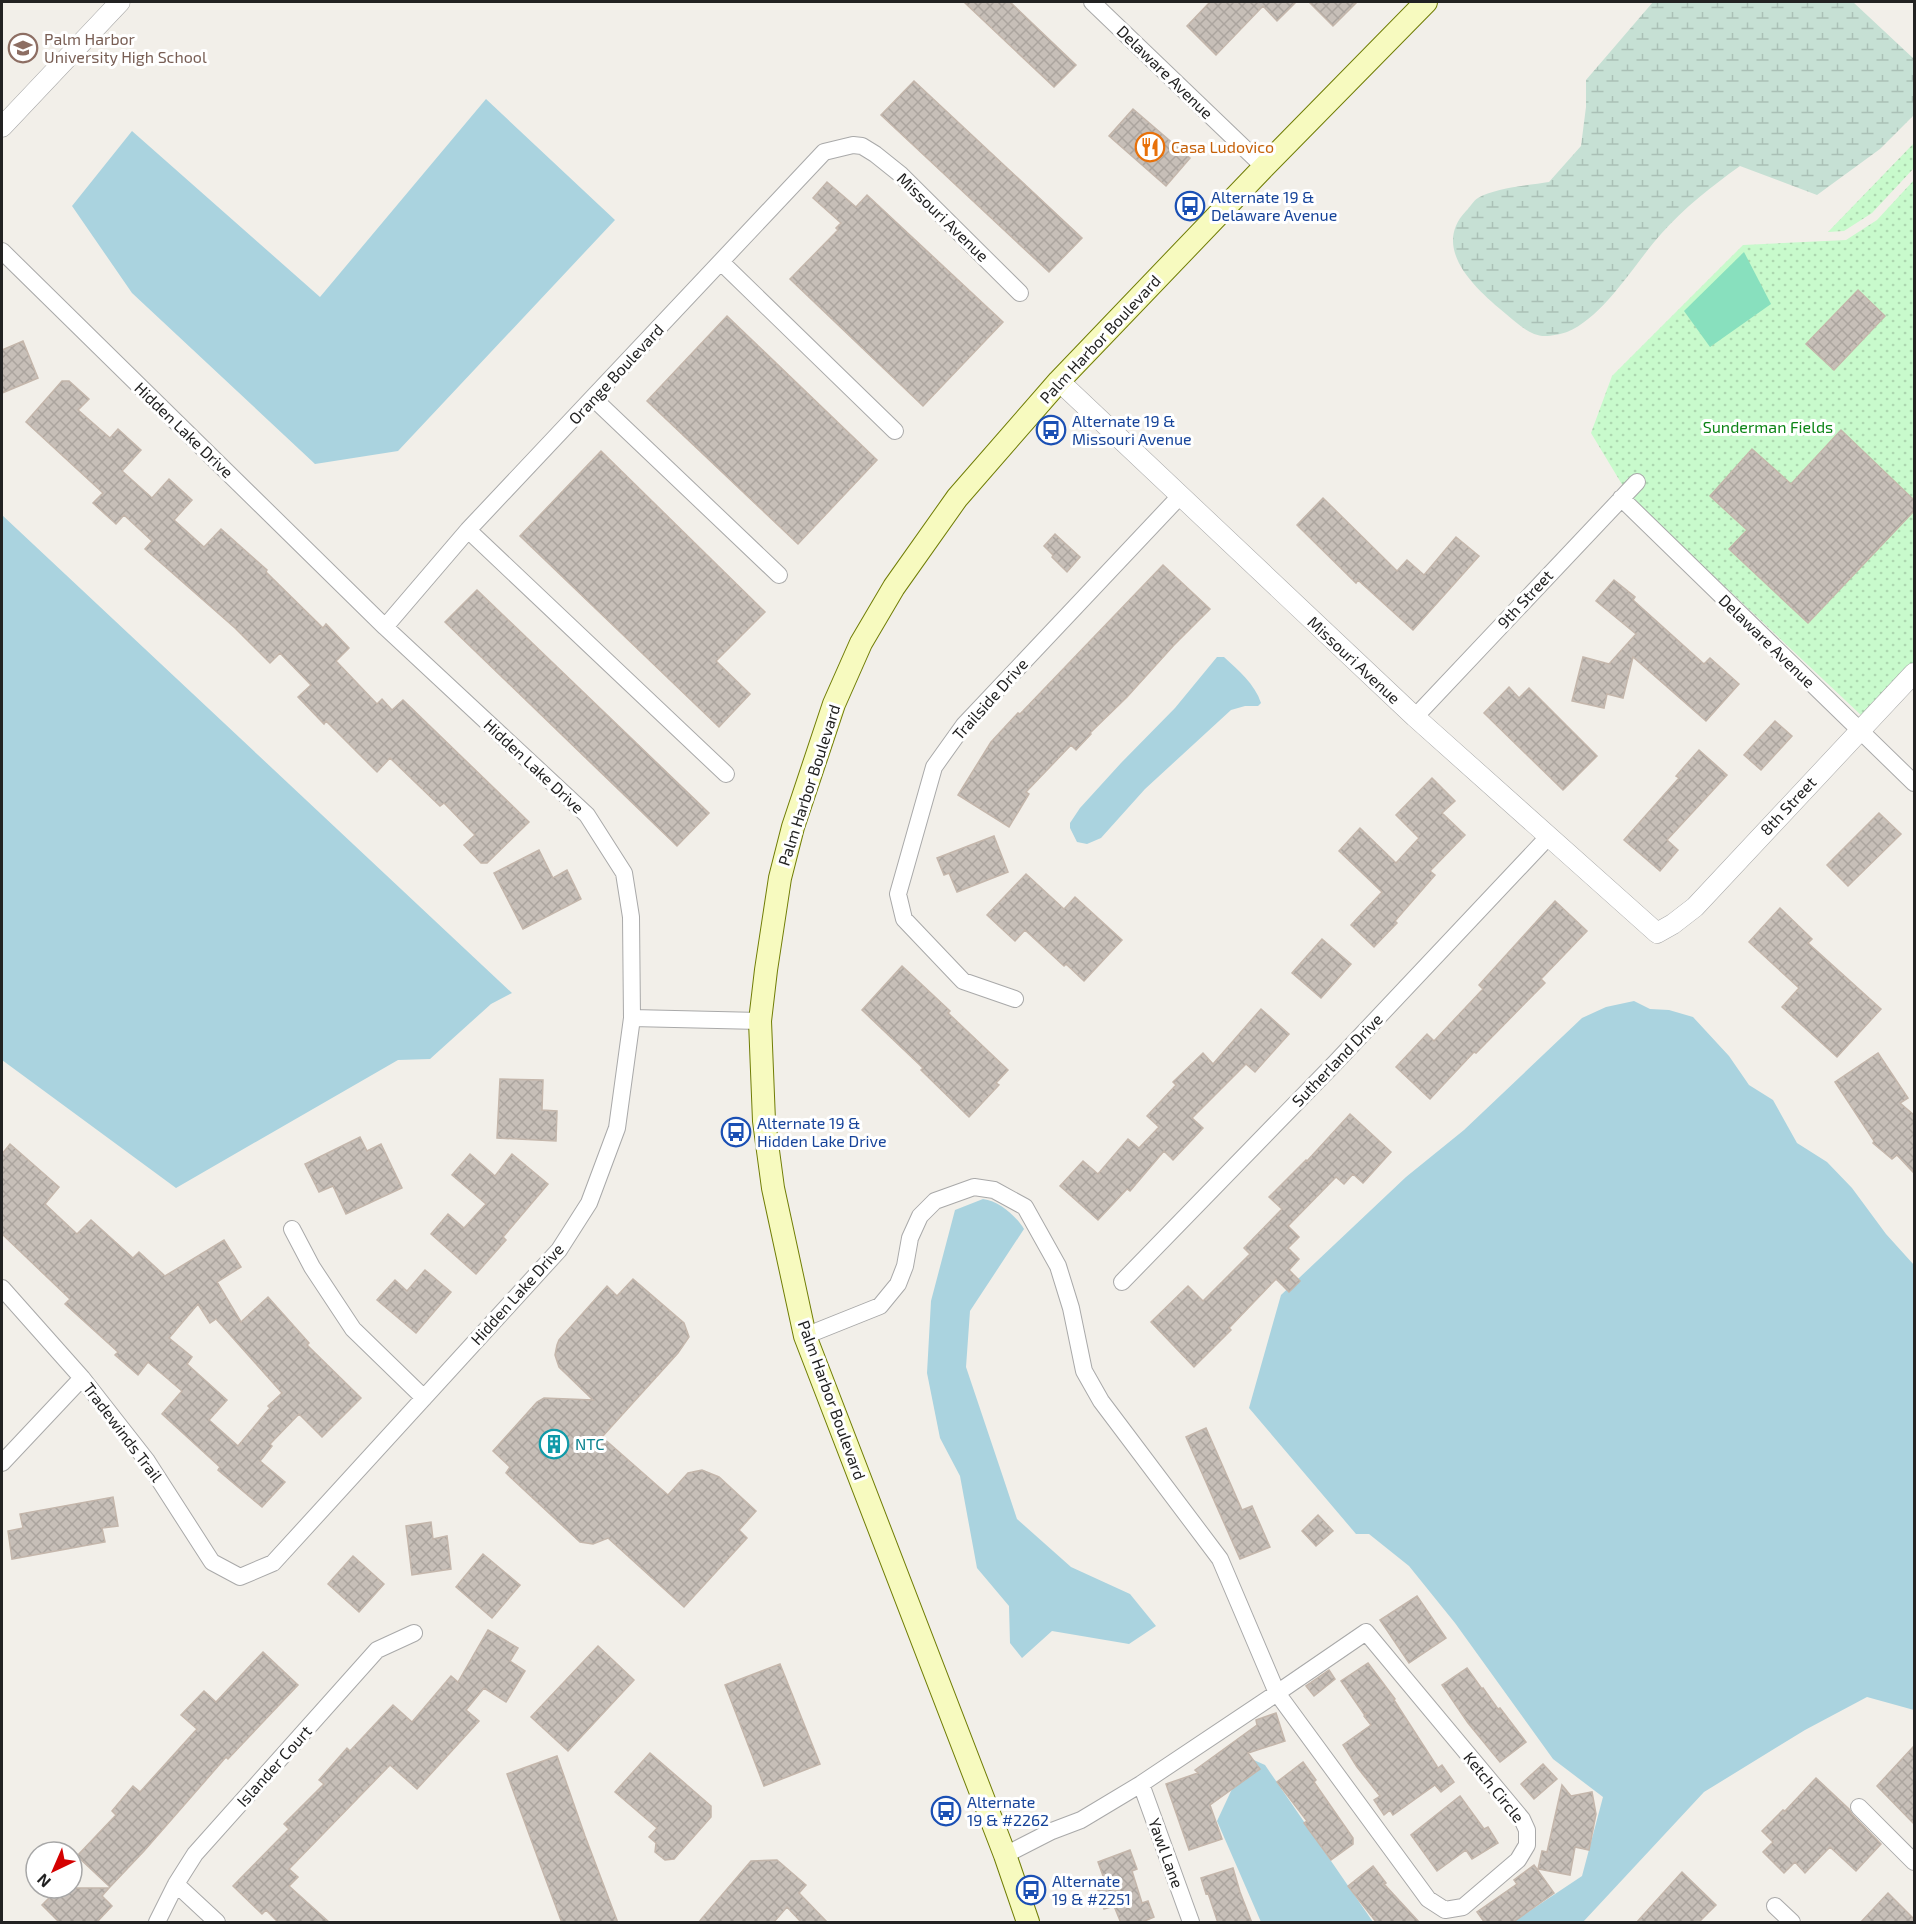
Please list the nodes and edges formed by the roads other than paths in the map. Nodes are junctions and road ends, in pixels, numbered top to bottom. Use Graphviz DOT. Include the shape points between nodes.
graph roads {
  1 [pos="120,2"];
  2 [pos="1092,2"];
  3 [pos="1426,2"];
  4 [pos="2,127"];
  5 [pos="862,146"];
  6 [pos="1264,167"];
  7 [pos="2,251"];
  8 [pos="721,262"];
  9 [pos="1020,293"];
  10 [pos="1059,381"];
  11 [pos="593,398"];
  12 [pos="895,431"];
  13 [pos="1637,482"];
  14 [pos="1180,496"];
  15 [pos="1621,498"];
  16 [pos="468,530"];
  17 [pos="779,575"];
  18 [pos="385,627"];
  19 [pos="1914,673"];
  20 [pos="1415,717"];
  21 [pos="1859,731"];
  22 [pos="726,774"];
  23 [pos="1914,783"];
  24 [pos="1549,836"];
  25 [pos="1657,933"];
  26 [pos="1015,999"];
  27 [pos="632,1018"];
  28 [pos="760,1021"];
  29 [pos="292,1229"];
  30 [pos="1122,1282"];
  31 [pos="2,1288"];
  32 [pos="805,1336"];
  33 [pos="82,1378"];
  34 [pos="424,1398"];
  35 [pos="2,1463"];
  36 [pos="240,1577"];
  37 [pos="414,1633"];
  38 [pos="1277,1693"];
  39 [pos="1141,1784"];
  40 [pos="1859,1808"];
  41 [pos="1005,1855"];
  42 [pos="1914,1862"];
  43 [pos="176,1884"];
  44 [pos="1775,1906"];
  45 [pos="158,1923"];
  46 [pos="217,1923"];
  47 [pos="1028,1923"];
  48 [pos="1191,1923"];
  49 [pos="1792,1923"];
  1 -- 4 [label="street"];
  2 -- 6 [label="street, Delaware Avenue"];
  3 -- 6 [label="main road, Palm Harbor Boulevard"];
  5 -- 8 [label="street, Orange Boulevard" via="824,152"];
  5 -- 9 [label="street, Missouri Avenue" via="900,174"];
  6 -- 10 [label="main road, Palm Harbor Boulevard"];
  7 -- 18 [label="street, Hidden Lake Drive"];
  8 -- 11 [label="street, Orange Boulevard"];
  8 -- 12 [label="street"];
  10 -- 14 [label="street, Missouri Avenue"];
  10 -- 28 [label="main road, Palm Harbor Boulevard" via="957,498 894,587 861,643 834,704 793,827 780,878"];
  11 -- 16 [label="street, Orange Boulevard"];
  11 -- 17 [label="street"];
  13 -- 15 [label="street, 9th Street"];
  14 -- 20 [label="street, Missouri Avenue"];
  14 -- 26 [label="street, Trailside Drive" via="964,725 934,767 898,894 904,919 963,981"];
  15 -- 20 [label="street, 9th Street"];
  15 -- 21 [label="street, Delaware Avenue"];
  16 -- 18 [label="street, Orange Boulevard"];
  16 -- 22 [label="street"];
  18 -- 27 [label="street, Hidden Lake Drive" via="587,815 624,873 631,917"];
  19 -- 21 [label="street, 8th Street"];
  20 -- 24 [label="street, Missouri Avenue"];
  21 -- 23 [label="street, Delaware Avenue"];
  21 -- 25 [label="street, 8th Street" via="1695,906"];
  24 -- 25 [label="street, Missouri Avenue"];
  24 -- 30 [label="street, Sutherland Drive"];
  27 -- 28 [label="street"];
  27 -- 34 [label="street, Hidden Lake Drive" via="617,1128 589,1203 559,1250"];
  28 -- 32 [label="main road, Palm Harbor Boulevard" via="764,1121"];
  29 -- 34 [label="street" via="353,1329"];
  31 -- 33 [label="street, Tradewinds Trail"];
  32 -- 38 [label="street" via="880,1306 898,1284 920,1216 935,1201 974,1187 994,1190 1025,1208 1058,1266 1084,1371 1101,1401 1220,1558"];
  32 -- 41 [label="main road, Palm Harbor Boulevard"];
  33 -- 35 [label="street"];
  33 -- 36 [label="street, Tradewinds Trail" via="147,1461 212,1562"];
  34 -- 36 [label="street, Hidden Lake Drive" via="273,1563"];
  37 -- 43 [label="street, Islander Court" via="377,1650 195,1854"];
  38 -- 38 [label="street, Ketch Circle" via="1428,1899 1445,1910 1463,1907 1518,1860 1527,1845 1522,1819 1366,1632"];
  38 -- 39 [label="street, Ketch Circle"];
  39 -- 41 [label="street, Ketch Circle" via="1081,1820"];
  39 -- 48 [label="street, Yawl Lane"];
  40 -- 42 [label="street"];
  41 -- 47 [label="main road, Palm Harbor Boulevard"];
  43 -- 45 [label="street, Islander Court"];
  43 -- 46 [label="street"];
  44 -- 49 [label="street"];
}
